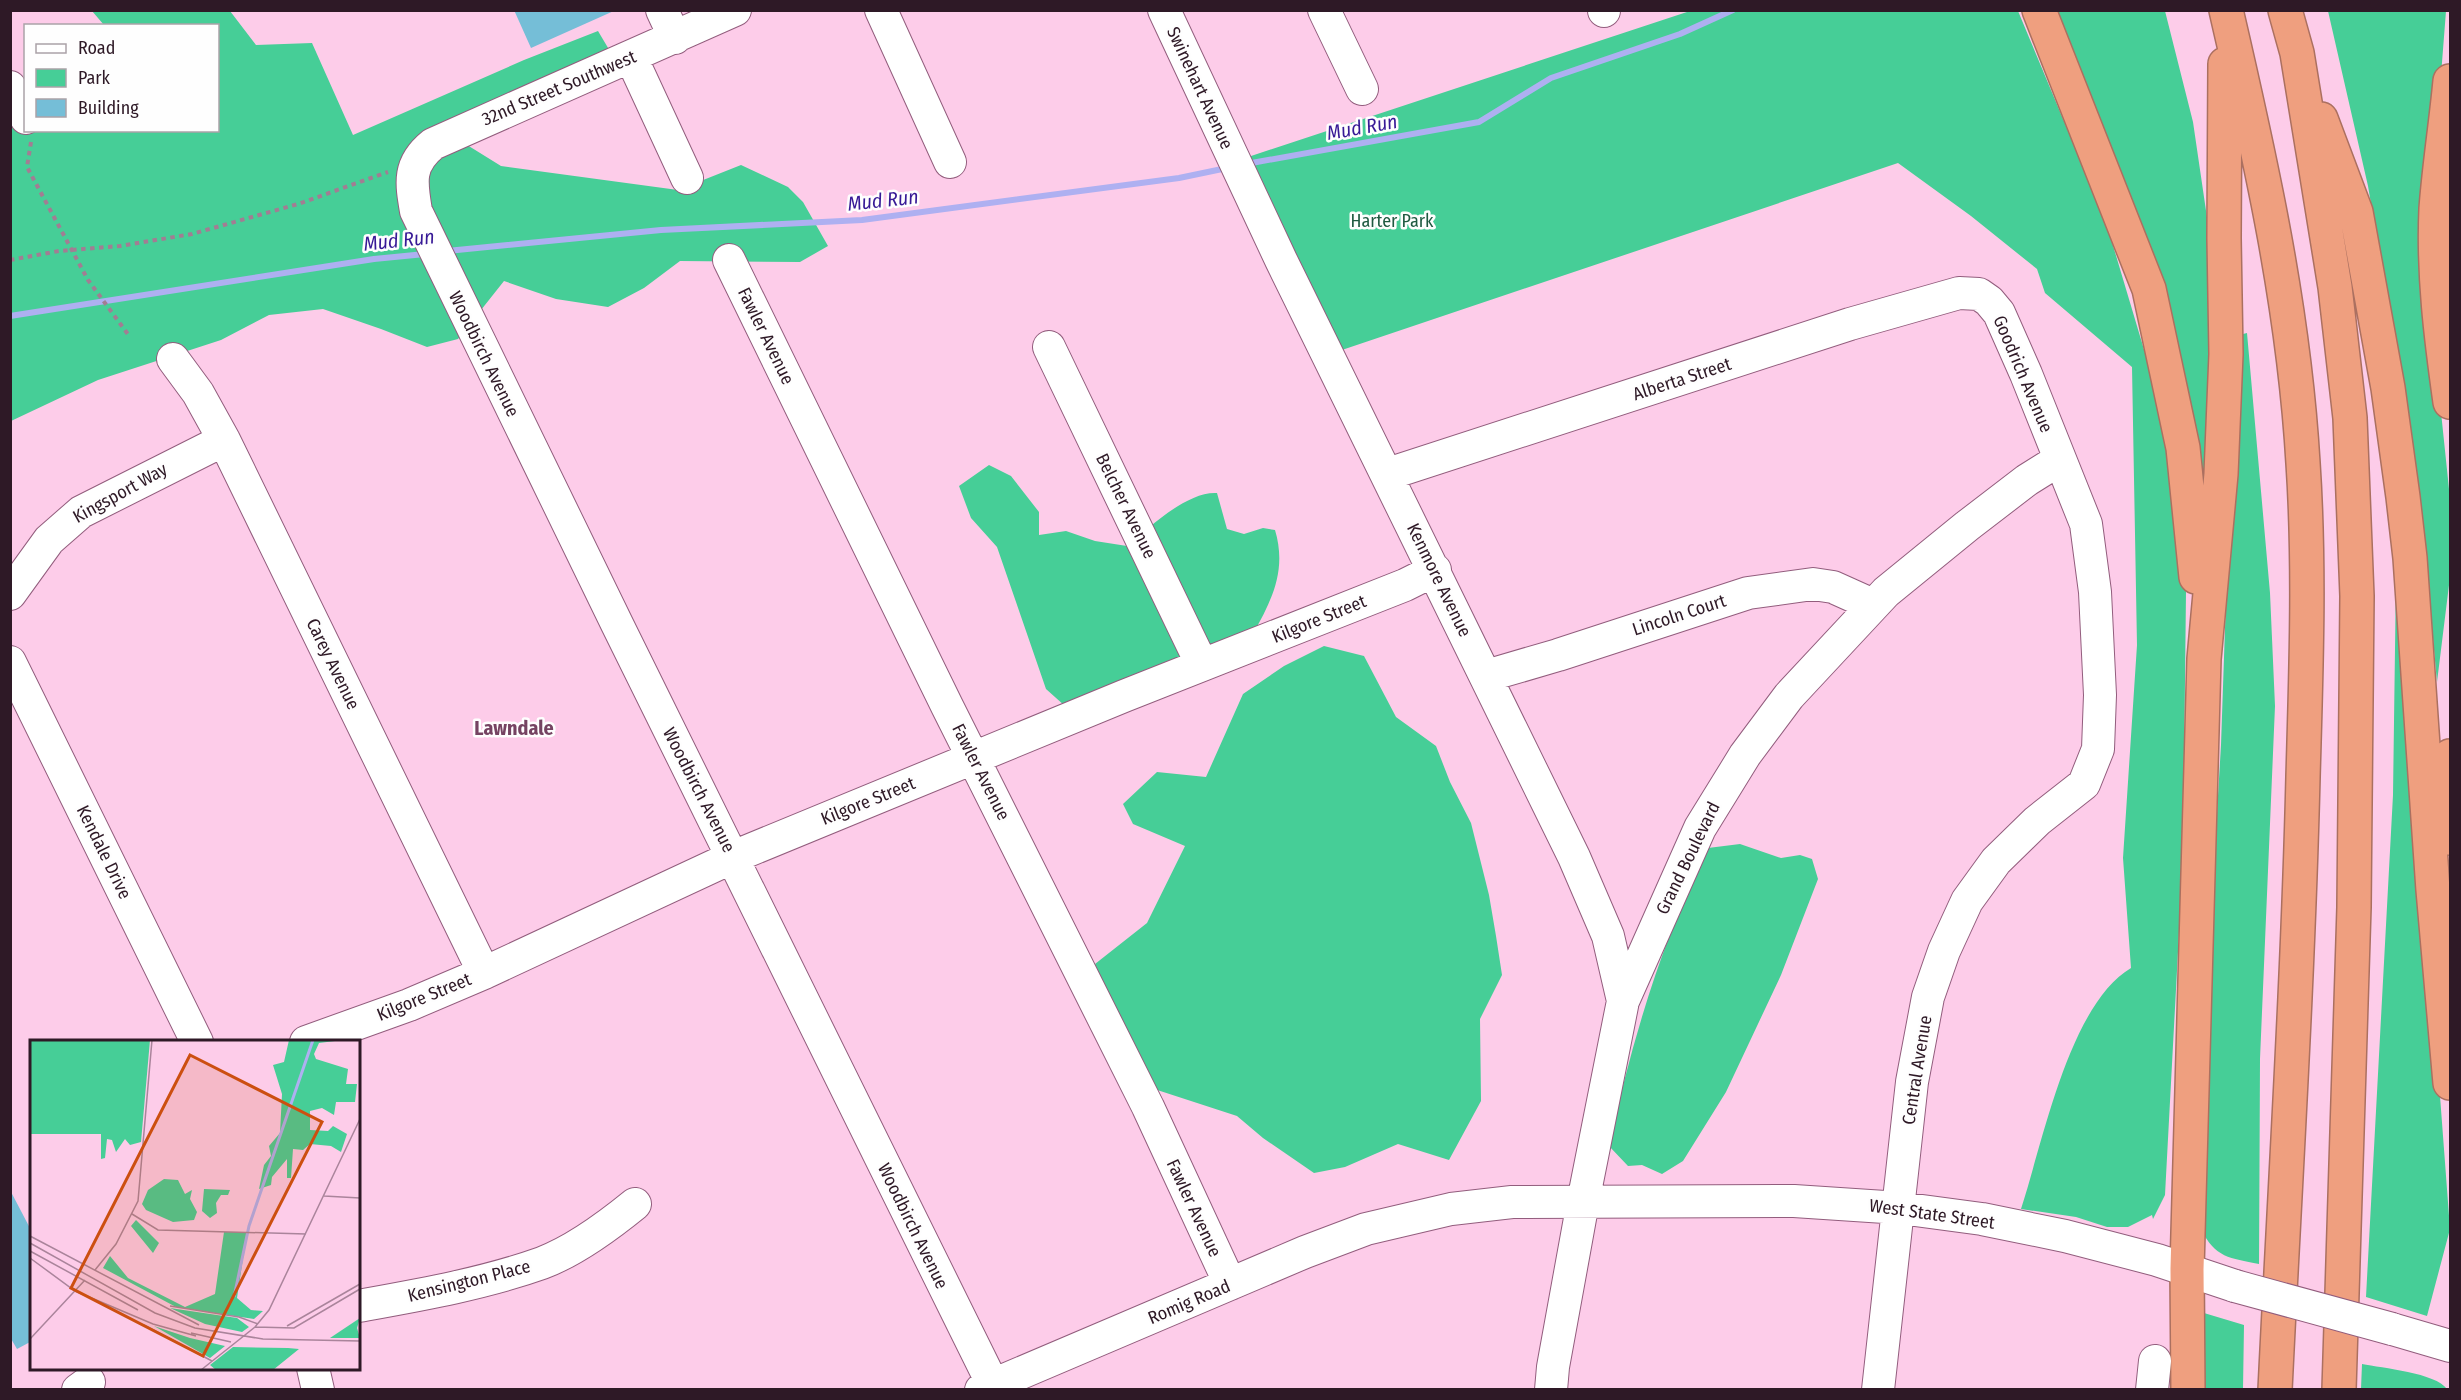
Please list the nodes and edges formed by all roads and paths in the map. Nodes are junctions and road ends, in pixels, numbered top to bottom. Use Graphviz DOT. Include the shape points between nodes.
graph roads {
  1 [pos="735,10"];
  2 [pos="881,10"];
  3 [pos="1164,10"];
  4 [pos="1324,10"];
  5 [pos="2039,10"];
  6 [pos="2226,10"];
  7 [pos="2285,10"];
  8 [pos="668,24"];
  9 [pos="2297,53"];
  10 [pos="631,57"];
  11 [pos="2451,81"];
  12 [pos="10,87"];
  13 [pos="1362,89"];
  14 [pos="24,115"];
  15 [pos="31,132"];
  16 [pos="950,162"];
  17 [pos="1238,169"];
  18 [pos="415,177"];
  19 [pos="687,178"];
  20 [pos="70,250"];
  21 [pos="10,260"];
  22 [pos="729,260"];
  23 [pos="1979,294"];
  24 [pos="130,337"];
  25 [pos="1050,347"];
  26 [pos="173,358"];
  27 [pos="2451,402"];
  28 [pos="224,440"];
  29 [pos="2059,460"];
  30 [pos="1388,474"];
  31 [pos="1435,570"];
  32 [pos="10,594"];
  33 [pos="1873,605"];
  34 [pos="2204,659"];
  35 [pos="10,662"];
  36 [pos="1202,665"];
  37 [pos="1486,676"];
  38 [pos="2451,756"];
  39 [pos="974,758"];
  40 [pos="2067,798"];
  41 [pos="2451,855"];
  42 [pos="733,856"];
  43 [pos="484,974"];
  44 [pos="1623,1001"];
  45 [pos="197,1040"];
  46 [pos="309,1040"];
  47 [pos="2451,1083"];
  48 [pos="1583,1202"];
  49 [pos="634,1204"];
  50 [pos="1900,1208"];
  51 [pos="1399,1221"];
  52 [pos="2187,1269"];
  53 [pos="1230,1284"];
  54 [pos="360,1306"];
  55 [pos="2451,1346"];
  56 [pos="313,1370"];
  57 [pos="987,1387"];
  58 [pos="318,1389"];
  59 [pos="1551,1389"];
  60 [pos="1878,1389"];
  61 [pos="2188,1389"];
  62 [pos="2275,1389"];
  63 [pos="2339,1389"];
  1 -- 8 [label="street, 32nd Street Southwest"];
  2 -- 16 [label="street"];
  3 -- 17 [label="street, Swinehart Avenue"];
  4 -- 13 [label="street"];
  5 -- 34 [label="highway" via="2149,289 2183,448"];
  6 -- 34 [label="highway" via="2226,354 2221,474"];
  6 -- 62 [label="highway" via="2270,208 2290,326 2303,462 2307,588 2301,860"];
  7 -- 9 [label="highway"];
  8 -- 10 [label="street, 32nd Street Southwest"];
  9 -- 47 [label="highway" via="2356,212 2388,388 2410,558"];
  9 -- 63 [label="highway" via="2335,287 2345,375 2357,596 2355,895"];
  10 -- 18 [label="street, 32nd Street Southwest" via="451,135 428,148"];
  10 -- 19 [label="street"];
  11 -- 27 [label="highway" via="2436,208 2436,251 2441,333"];
  12 -- 14 [label="street"];
  15 -- 20 [label="path" via="27,167"];
  17 -- 30 [label="street, Kenmore Avenue"];
  18 -- 20 [label="path" via="192,234"];
  18 -- 42 [label="street, Woodbirch Avenue" via="416,211 429,241"];
  20 -- 21 [label="path"];
  20 -- 24 [label="path"];
  22 -- 39 [label="street, Fawler Avenue"];
  23 -- 29 [label="street, Goodrich Avenue" via="1999,313"];
  23 -- 30 [label="street, Alberta Street" via="1959,293 1850,324"];
  25 -- 36 [label="street, Belcher Avenue"];
  26 -- 28 [label="street, Carey Avenue"];
  28 -- 32 [label="street, Kingsport Way" via="81,512 49,540"];
  28 -- 43 [label="street, Carey Avenue"];
  29 -- 33 [label="street, Grand Boulevard" via="1967,526"];
  29 -- 40 [label="street, Goodrich Avenue" via="2086,524 2095,592 2100,695 2098,749 2084,784"];
  30 -- 31 [label="street, Kenmore Avenue"];
  31 -- 36 [label="street, Kilgore Street"];
  31 -- 37 [label="street, Kenmore Avenue"];
  33 -- 37 [label="street, Lincoln Court" via="1833,586 1813,584 1757,591"];
  33 -- 44 [label="street, Grand Boulevard" via="1789,696 1717,798 1684,859"];
  34 -- 52 [label="highway"];
  35 -- 45 [label="street, Kendale Drive"];
  36 -- 39 [label="street, Kilgore Street"];
  37 -- 44 [label="street, Kenmore Avenue" via="1601,915"];
  38 -- 41 [label="highway"];
  39 -- 42 [label="street, Kilgore Street"];
  39 -- 53 [label="street, Fawler Avenue" via="1148,1107"];
  40 -- 50 [label="street, Central Avenue" via="1996,861 1967,901 1944,951 1928,997 1912,1082"];
  42 -- 43 [label="street, Kilgore Street"];
  42 -- 57 [label="street, Woodbirch Avenue"];
  43 -- 46 [label="street, Kilgore Street"];
  44 -- 48 [label="street, Grand Boulevard"];
  48 -- 50 [label="street, West State Street" via="1794,1201"];
  48 -- 51 [label="street, West State Street" via="1512,1202 1451,1209"];
  48 -- 59 [label="street, Grand Boulevard"];
  49 -- 54 [label="street, Kensington Place" via="606,1228 543,1262 474,1282"];
  50 -- 52 [label="street, West State Street" via="2065,1236"];
  50 -- 60 [label="street, Central Avenue"];
  51 -- 53 [label="street, Romig Road" via="1346,1237"];
  52 -- 55 [label="street, West State Street, bridge"];
  52 -- 61 [label="highway"];
  53 -- 57 [label="street, Romig Road"];
  56 -- 58 [label="street"];
}
